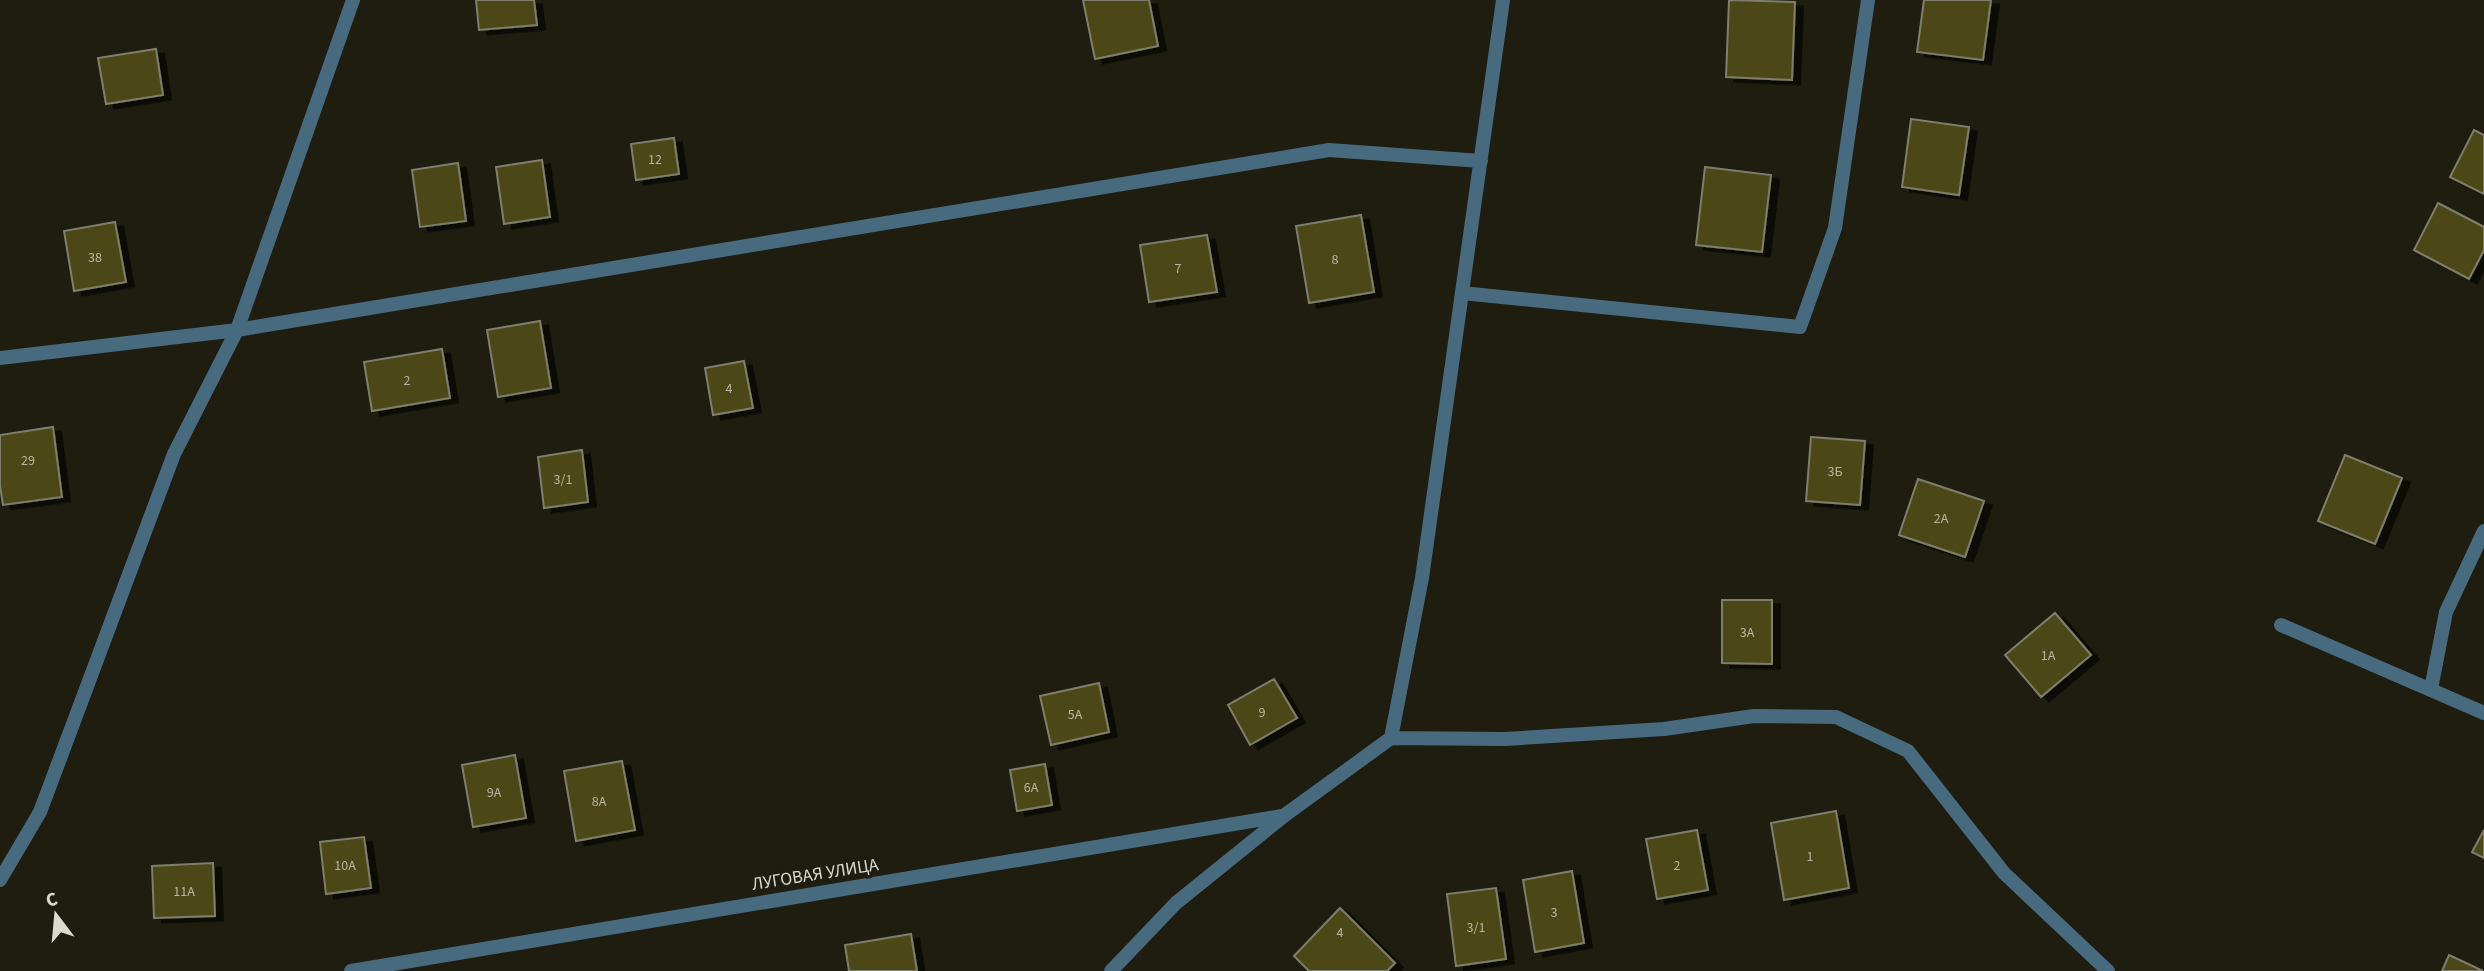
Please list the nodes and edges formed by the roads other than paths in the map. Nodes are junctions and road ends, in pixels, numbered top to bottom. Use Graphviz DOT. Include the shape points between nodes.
graph roads {
  1 [pos="353,0"];
  2 [pos="1503,0"];
  3 [pos="1868,0"];
  4 [pos="1481,161"];
  5 [pos="1462,293"];
  6 [pos="237,330"];
  7 [pos="0,358"];
  8 [pos="2484,531"];
  9 [pos="2281,625"];
  10 [pos="2431,689"];
  11 [pos="2484,713"];
  12 [pos="1391,738"];
  13 [pos="1285,815"];
  14 [pos="0,880"];
  15 [pos="351,971"];
  16 [pos="1111,971"];
  17 [pos="2108,971"];
  1 -- 6 [label="street"];
  2 -- 4 [label="street"];
  3 -- 5 [label="street" via="1835,228 1800,327"];
  4 -- 5 [label="street"];
  4 -- 6 [label="street" via="1329,150"];
  5 -- 12 [label="street" via="1422,578"];
  6 -- 7 [label="street"];
  6 -- 14 [label="street" via="174,454 40,812"];
  8 -- 10 [label="street" via="2446,612"];
  9 -- 10 [label="street"];
  10 -- 11 [label="street"];
  12 -- 13 [label="street"];
  12 -- 17 [label="street" via="1506,739 1664,729 1754,716 1836,718 1908,751 2004,873"];
  13 -- 15 [label="street, ЛУГОВАЯ УЛИЦА"];
  13 -- 16 [label="street" via="1175,902"];
}
